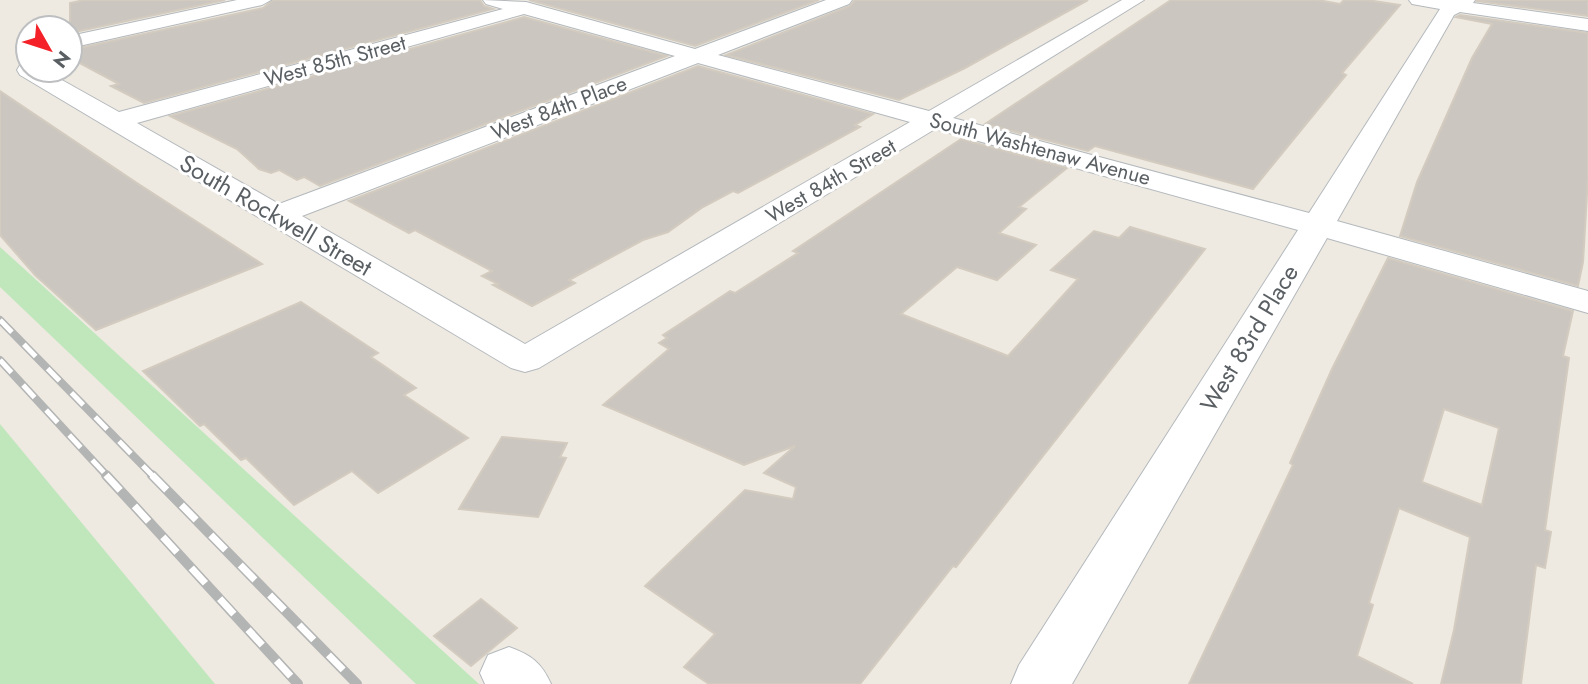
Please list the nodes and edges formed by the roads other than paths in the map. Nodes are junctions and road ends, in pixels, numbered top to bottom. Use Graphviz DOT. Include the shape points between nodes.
graph roads {
  1 [pos="262,0"];
  2 [pos="492,0"];
  3 [pos="554,0"];
  4 [pos="843,0"];
  5 [pos="1135,0"];
  6 [pos="1418,0"];
  7 [pos="1462,3"];
  8 [pos="523,9"];
  9 [pos="1588,25"];
  10 [pos="84,39"];
  11 [pos="695,55"];
  12 [pos="58,84"];
  13 [pos="934,120"];
  14 [pos="116,121"];
  15 [pos="275,216"];
  16 [pos="1318,226"];
  17 [pos="1588,302"];
  18 [pos="525,360"];
  19 [pos="1040,684"];
  1 -- 10 [label="street"];
  2 -- 8 [label="street, South Washtenaw Avenue"];
  3 -- 8 [label="street, West 85th Street"];
  4 -- 11 [label="street, West 84th Place"];
  5 -- 13 [label="street, West 84th Street"];
  6 -- 7 [label="street"];
  7 -- 9 [label="street"];
  7 -- 16 [label="street, West 83rd Place" via="1447,12"];
  8 -- 11 [label="street, South Washtenaw Avenue"];
  8 -- 14 [label="street, West 85th Street"];
  11 -- 13 [label="street, South Washtenaw Avenue"];
  11 -- 15 [label="street, West 84th Place"];
  12 -- 14 [label="street, South Rockwell Street"];
  13 -- 16 [label="street, South Washtenaw Avenue"];
  13 -- 18 [label="street, West 84th Street"];
  14 -- 15 [label="street, South Rockwell Street"];
  15 -- 18 [label="street, South Rockwell Street"];
  16 -- 17 [label="street, South Washtenaw Avenue"];
  16 -- 19 [label="street, West 83rd Place"];
}
